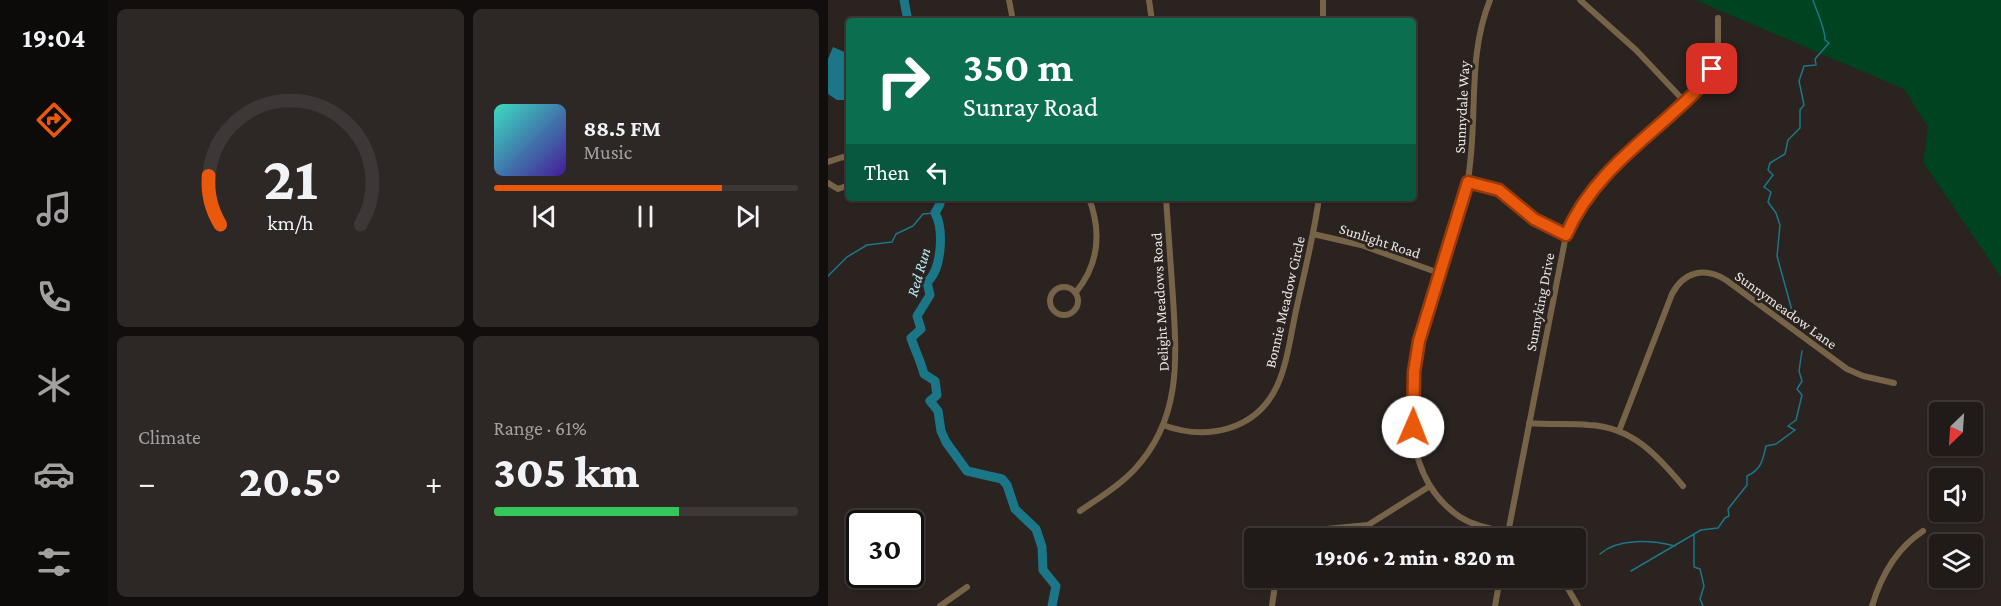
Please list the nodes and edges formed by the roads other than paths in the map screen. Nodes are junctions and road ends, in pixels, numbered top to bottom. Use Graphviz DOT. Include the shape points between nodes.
graph roads {
  1 [pos="1009,0"];
  2 [pos="1149,0"];
  3 [pos="1323,0"];
  4 [pos="1490,0"];
  5 [pos="1580,0"];
  6 [pos="1012,18"];
  7 [pos="1152,18"];
  8 [pos="1323,18"];
  9 [pos="1718,18"];
  10 [pos="1685,102"];
  11 [pos="846,158"];
  12 [pos="828,162"];
  13 [pos="1468,182"];
  14 [pos="828,183"];
  15 [pos="846,186"];
  16 [pos="1090,201"];
  17 [pos="1166,201"];
  18 [pos="1318,201"];
  19 [pos="1313,234"];
  20 [pos="1566,235"];
  21 [pos="1439,273"];
  22 [pos="1076,292"];
  23 [pos="1894,383"];
  24 [pos="1529,423"];
  25 [pos="1163,425"];
  26 [pos="1619,431"];
  27 [pos="1430,486"];
  28 [pos="1683,486"];
  29 [pos="1080,511"];
  30 [pos="1336,528"];
  31 [pos="1486,528"];
  32 [pos="1509,528"];
  33 [pos="1923,531"];
  34 [pos="967,587"];
  35 [pos="1275,588"];
  36 [pos="1498,588"];
  37 [pos="1568,588"];
  38 [pos="940,606"];
  39 [pos="1272,606"];
  40 [pos="1495,606"];
  41 [pos="1578,606"];
  42 [pos="1872,606"];
  1 -- 6 [label="street"];
  2 -- 7 [label="street"];
  3 -- 8 [label="street"];
  4 -- 13 [label="street, Sunnydale Way" via="1478,41"];
  5 -- 10 [label="street" via="1636,50"];
  9 -- 10 [label="street, Sunnyking Drive" via="1719,45 1712,69"];
  10 -- 20 [label="street, Sunnyking Drive" via="1599,181"];
  11 -- 12 [label="street"];
  13 -- 20 [label="street" via="1499,190 1534,219"];
  13 -- 21 [label="street, Sunnydale Way"];
  14 -- 15 [label="street" via="838,189"];
  16 -- 22 [label="street" via="1097,252 1090,273"];
  17 -- 25 [label="street, Delight Meadows Road" via="1177,356 1174,389"];
  18 -- 19 [label="street, Bonnie Meadow Circle"];
  19 -- 21 [label="street, Sunlight Road" via="1354,243"];
  19 -- 25 [label="street, Bonnie Meadow Circle" via="1283,369 1267,403 1246,421 1219,432 1193,433"];
  20 -- 24 [label="street, Sunnyking Drive"];
  21 -- 27 [label="street, Sunnydale Way" via="1419,341 1413,391 1415,449"];
  22 -- 22 [label="street" via="1079,301 1074,312 1062,315 1053,310 1050,297 1056,288 1066,286"];
  23 -- 26 [label="street, Sunnymeadow Lane" via="1847,369 1726,280 1699,272 1683,278 1672,294"];
  24 -- 26 [label="street" via="1590,425"];
  24 -- 32 [label="street, Sunnyking Drive"];
  25 -- 29 [label="street, Delight Meadows Road" via="1136,468"];
  26 -- 28 [label="street" via="1655,454"];
  27 -- 30 [label="street" via="1368,525"];
  27 -- 31 [label="street, Sunnydale Way" via="1461,517"];
  33 -- 42 [label="street" via="1910,539 1886,570"];
  34 -- 38 [label="street"];
  35 -- 39 [label="street"];
  36 -- 40 [label="street"];
  37 -- 41 [label="street"];
}
